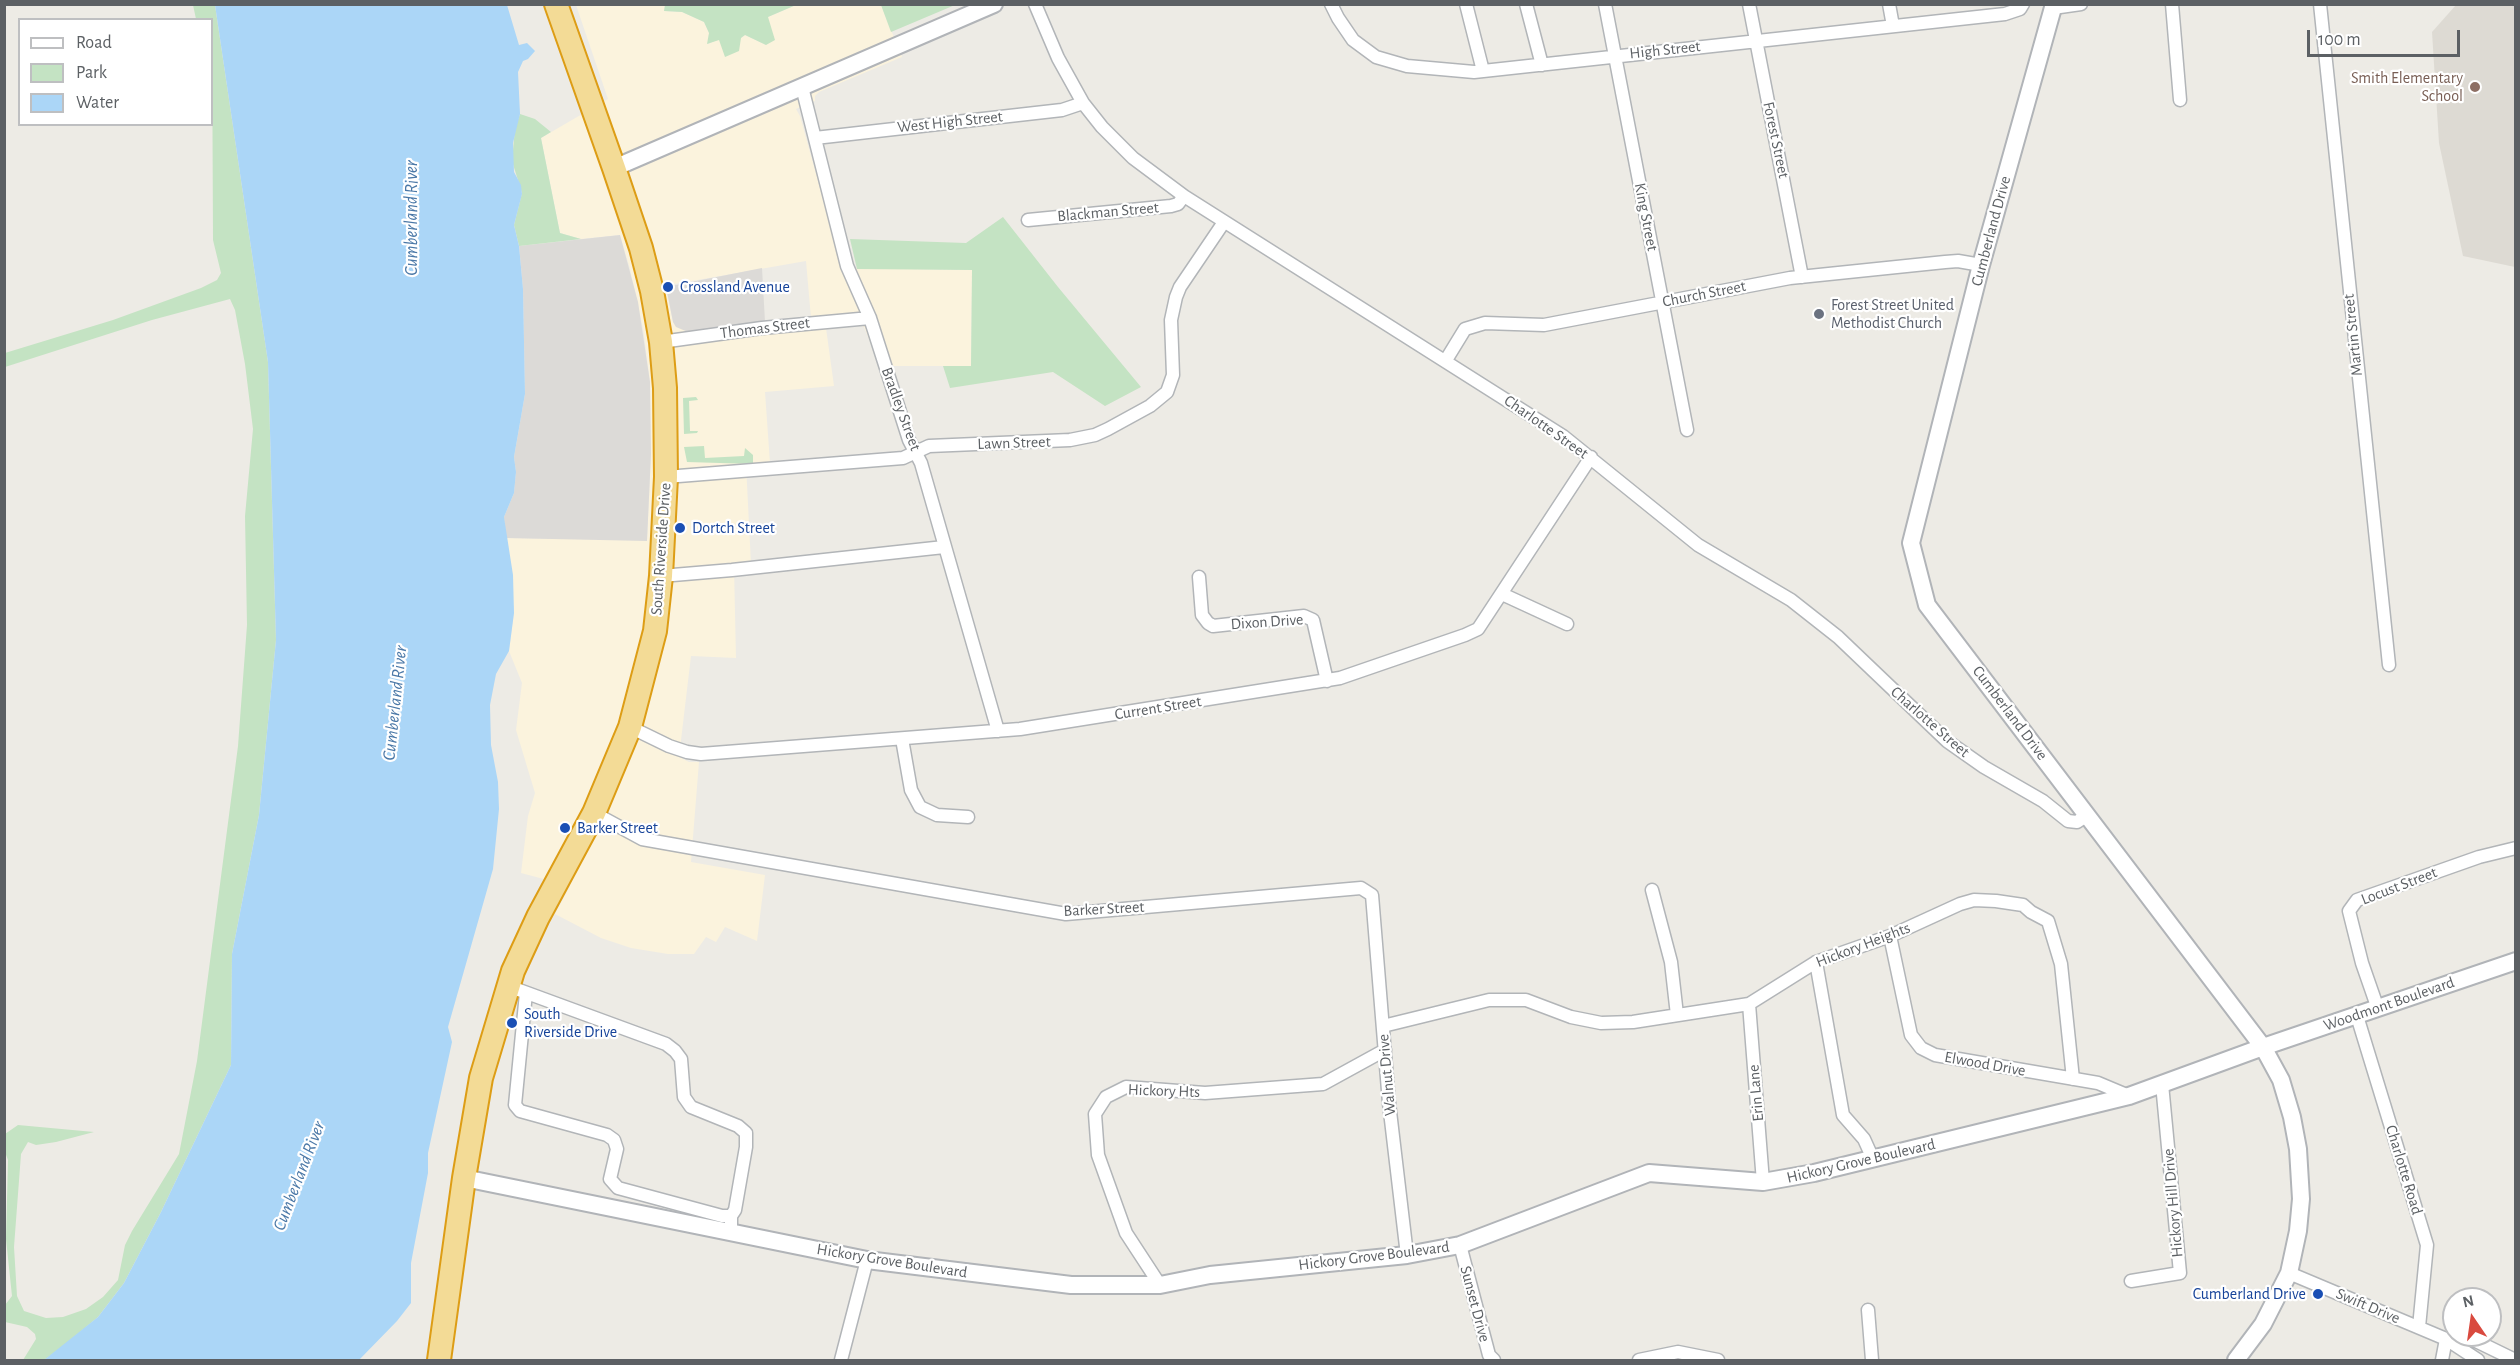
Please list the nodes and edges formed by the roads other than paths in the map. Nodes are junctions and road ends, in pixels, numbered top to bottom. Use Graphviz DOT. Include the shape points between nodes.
graph roads {
  1 [pos="556,4"];
  2 [pos="994,4"];
  3 [pos="1035,4"];
  4 [pos="1331,4"];
  5 [pos="1466,4"];
  6 [pos="1526,4"];
  7 [pos="1605,4"];
  8 [pos="1749,4"];
  9 [pos="1889,4"];
  10 [pos="2023,4"];
  11 [pos="2081,4"];
  12 [pos="2172,4"];
  13 [pos="2319,4"];
  14 [pos="2054,6"];
  15 [pos="1893,26"];
  16 [pos="1755,41"];
  17 [pos="1615,56"];
  18 [pos="1542,65"];
  19 [pos="1483,71"];
  20 [pos="802,87"];
  21 [pos="2180,100"];
  22 [pos="1083,103"];
  23 [pos="815,138"];
  24 [pos="614,168"];
  25 [pos="1184,196"];
  26 [pos="1028,220"];
  27 [pos="1224,222"];
  28 [pos="1981,265"];
  29 [pos="1802,276"];
  30 [pos="1663,302"];
  31 [pos="870,318"];
  32 [pos="661,342"];
  33 [pos="1446,360"];
  34 [pos="1687,430"];
  35 [pos="915,452"];
  36 [pos="1591,457"];
  37 [pos="666,477"];
  38 [pos="944,547"];
  39 [pos="661,576"];
  40 [pos="1199,577"];
  41 [pos="1502,594"];
  42 [pos="1567,624"];
  43 [pos="2389,665"];
  44 [pos="1327,681"];
  45 [pos="630,728"];
  46 [pos="998,732"];
  47 [pos="902,739"];
  48 [pos="594,813"];
  49 [pos="2086,816"];
  50 [pos="968,817"];
  51 [pos="2516,848"];
  52 [pos="1652,890"];
  53 [pos="1372,895"];
  54 [pos="1890,936"];
  55 [pos="2516,961"];
  56 [pos="1816,962"];
  57 [pos="517,989"];
  58 [pos="1749,1004"];
  59 [pos="2378,1009"];
  60 [pos="1677,1015"];
  61 [pos="2357,1016"];
  62 [pos="1383,1026"];
  63 [pos="2263,1047"];
  64 [pos="1385,1050"];
  65 [pos="2073,1079"];
  66 [pos="2162,1084"];
  67 [pos="2129,1096"];
  68 [pos="1873,1159"];
  69 [pos="464,1178"];
  70 [pos="1763,1182"];
  71 [pos="731,1224"];
  72 [pos="1460,1245"];
  73 [pos="1407,1255"];
  74 [pos="867,1260"];
  75 [pos="2289,1273"];
  76 [pos="2131,1281"];
  77 [pos="1160,1285"];
  78 [pos="1868,1310"];
  79 [pos="2419,1327"];
  80 [pos="2442,1337"];
  81 [pos="2458,1347"];
  82 [pos="2489,1347"];
  83 [pos="1689,1357"];
  84 [pos="439,1360"];
  85 [pos="841,1360"];
  86 [pos="1494,1360"];
  87 [pos="1639,1360"];
  88 [pos="1718,1360"];
  89 [pos="1872,1360"];
  90 [pos="2236,1360"];
  91 [pos="2478,1360"];
  92 [pos="2516,1360"];
  1 -- 24 [label="highway, South Riverside Drive"];
  2 -- 20 [label="street"];
  3 -- 22 [label="street, Charlotte Street"];
  4 -- 19 [label="street, High Street" via="1353,40 1376,57 1407,66"];
  5 -- 19 [label="street"];
  6 -- 18 [label="street"];
  7 -- 17 [label="street, King Street"];
  8 -- 16 [label="street, Forest Street"];
  9 -- 15 [label="street"];
  10 -- 15 [label="street, High Street" via="2006,14"];
  11 -- 14 [label="street"];
  12 -- 21 [label="street"];
  13 -- 43 [label="street, Martin Street"];
  14 -- 28 [label="street, Cumberland Drive"];
  15 -- 16 [label="street, High Street"];
  16 -- 17 [label="street, High Street"];
  16 -- 29 [label="street, Forest Street"];
  17 -- 18 [label="street, High Street"];
  17 -- 30 [label="street, King Street"];
  18 -- 19 [label="street, High Street"];
  20 -- 23 [label="street, Bradley Street"];
  20 -- 24 [label="street"];
  22 -- 23 [label="street, West High Street" via="1062,110"];
  22 -- 25 [label="street, Charlotte Street" via="1116,142"];
  23 -- 31 [label="street, Bradley Street" via="847,266"];
  24 -- 32 [label="highway, South Riverside Drive" via="641,248"];
  25 -- 26 [label="street, Blackman Street" via="1171,206"];
  25 -- 27 [label="street, Charlotte Street"];
  27 -- 33 [label="street, Charlotte Street"];
  27 -- 35 [label="street, Lawn Street" via="1176,297 1171,320 1173,375 1167,392 1159,400 1108,429 1083,438 929,446"];
  28 -- 29 [label="street, Church Street" via="1945,261"];
  28 -- 49 [label="street, Cumberland Drive" via="1911,543 1927,604"];
  29 -- 30 [label="street, Church Street"];
  30 -- 33 [label="street, Church Street" via="1544,325 1474,325 1458,338"];
  30 -- 34 [label="street, King Street"];
  31 -- 32 [label="street, Thomas Street"];
  31 -- 35 [label="street, Bradley Street"];
  32 -- 37 [label="highway, South Riverside Drive"];
  33 -- 36 [label="street, Charlotte Street"];
  35 -- 37 [label="street, Lawn Street" via="903,458"];
  35 -- 38 [label="street, Bradley Street"];
  36 -- 41 [label="street, Current Street"];
  36 -- 49 [label="street, Charlotte Street" via="1698,545 1791,600 1838,637 1947,741 2068,821 2077,822"];
  37 -- 39 [label="highway, South Riverside Drive"];
  38 -- 39 [label="street"];
  38 -- 46 [label="street, Bradley Street"];
  39 -- 45 [label="highway, South Riverside Drive" via="655,631"];
  40 -- 44 [label="street, Dixon Drive" via="1202,615 1213,626 1304,616 1312,620"];
  41 -- 42 [label="street"];
  41 -- 44 [label="street, Current Street" via="1483,623 1472,632"];
  44 -- 46 [label="street, Current Street"];
  45 -- 47 [label="street, Current Street" via="669,746 701,754"];
  45 -- 48 [label="highway, South Riverside Drive"];
  46 -- 47 [label="street, Current Street"];
  47 -- 50 [label="street" via="909,782 920,807 937,815"];
  48 -- 53 [label="street, Barker Street" via="642,839 1066,914 1361,888"];
  48 -- 57 [label="highway, South Riverside Drive" via="538,917"];
  49 -- 63 [label="street, Cumberland Drive"];
  51 -- 59 [label="street, Locust Street" via="2357,900 2349,911"];
  52 -- 60 [label="street" via="1671,962"];
  53 -- 62 [label="street, Walnut Drive"];
  54 -- 56 [label="street, Hickory Heights"];
  54 -- 65 [label="street, Elwood Drive" via="1911,1035 1921,1048 1935,1055"];
  54 -- 65 [label="street, Hickory Heights" via="1974,900 2024,904 2048,921 2061,964"];
  55 -- 59 [label="street, Woodmont Boulevard"];
  56 -- 58 [label="street, Hickory Heights"];
  56 -- 68 [label="street" via="1843,1115 1864,1139"];
  57 -- 69 [label="highway, South Riverside Drive" via="481,1078"];
  57 -- 71 [label="street" via="666,1044 675,1051 681,1059 684,1097 692,1107 746,1133"];
  57 -- 71 [label="street" via="521,1041 515,1105 520,1111 614,1140 617,1149 610,1179 618,1188 722,1216"];
  58 -- 60 [label="street, Hickory Heights"];
  58 -- 70 [label="street, Erin Lane"];
  59 -- 61 [label="street, Woodmont Boulevard"];
  60 -- 62 [label="street, Hickory Heights" via="1601,1023 1570,1017 1526,1000 1489,999"];
  61 -- 63 [label="street, Woodmont Boulevard"];
  61 -- 79 [label="street, Charlotte Road" via="2427,1245"];
  62 -- 64 [label="street, Walnut Drive"];
  63 -- 66 [label="street, Hickory Grove Boulevard"];
  63 -- 75 [label="street, Cumberland Drive" via="2281,1080 2298,1149 2301,1213"];
  64 -- 73 [label="street, Walnut Drive"];
  64 -- 77 [label="street, Hickory Hts" via="1323,1084 1205,1093 1126,1087 1106,1097 1095,1114 1098,1155 1126,1233"];
  65 -- 67 [label="street, Elwood Drive" via="2098,1083"];
  66 -- 67 [label="street, Hickory Grove Boulevard"];
  66 -- 76 [label="street, Hickory Hill Drive" via="2180,1273"];
  67 -- 68 [label="street, Hickory Grove Boulevard"];
  68 -- 70 [label="street, Hickory Grove Boulevard"];
  69 -- 71 [label="street, Hickory Grove Boulevard"];
  69 -- 84 [label="highway, South Riverside Drive"];
  70 -- 72 [label="street, Hickory Grove Boulevard" via="1649,1173"];
  71 -- 74 [label="street, Hickory Grove Boulevard"];
  72 -- 73 [label="street, Hickory Grove Boulevard"];
  72 -- 86 [label="street, Sunset Drive" via="1489,1355"];
  73 -- 77 [label="street, Hickory Grove Boulevard" via="1210,1275"];
  74 -- 77 [label="street, Hickory Grove Boulevard" via="1071,1285"];
  74 -- 85 [label="street"];
  75 -- 79 [label="street, Swift Drive"];
  75 -- 90 [label="street, Cumberland Drive" via="2263,1324"];
  78 -- 89 [label="street"];
  79 -- 80 [label="street, Swift Drive"];
  81 -- 91 [label="street, Swift Drive"];
  82 -- 92 [label="street, Swift Drive"];
  83 -- 87 [label="street" via="1678,1352"];
  83 -- 88 [label="street"];
}
